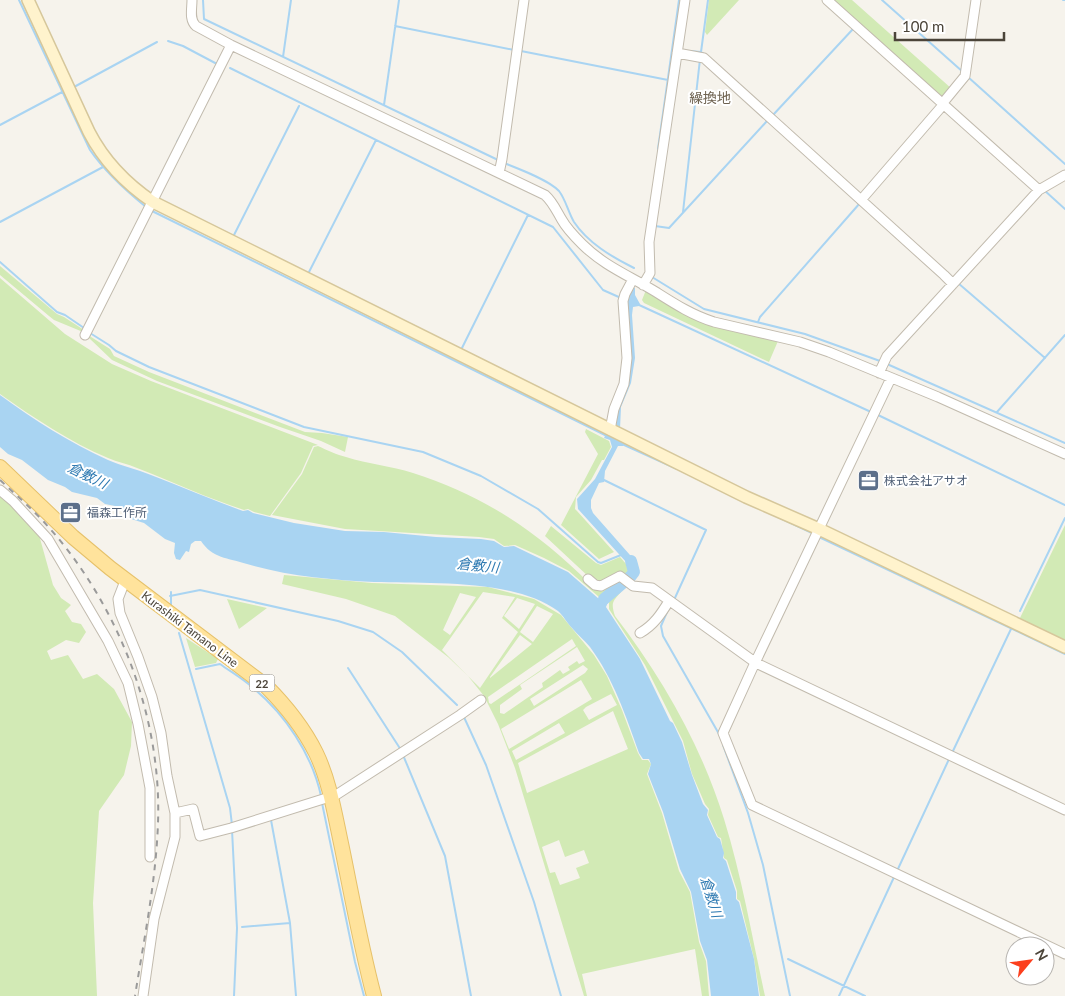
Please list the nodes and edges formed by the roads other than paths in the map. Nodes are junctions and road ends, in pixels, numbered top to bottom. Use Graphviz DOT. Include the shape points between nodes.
graph roads {
  1 [pos="28,0"];
  2 [pos="192,0"];
  3 [pos="524,0"];
  4 [pos="685,0"];
  5 [pos="828,0"];
  6 [pos="976,0"];
  7 [pos="231,45"];
  8 [pos="678,51"];
  9 [pos="944,103"];
  10 [pos="498,173"];
  11 [pos="1065,175"];
  12 [pos="1039,188"];
  13 [pos="862,199"];
  14 [pos="150,207"];
  15 [pos="647,278"];
  16 [pos="633,280"];
  17 [pos="953,281"];
  18 [pos="87,332"];
  19 [pos="882,366"];
  20 [pos="891,378"];
  21 [pos="614,432"];
  22 [pos="1065,454"];
  23 [pos="0,467"];
  24 [pos="0,490"];
  25 [pos="817,533"];
  26 [pos="588,579"];
  27 [pos="125,581"];
  28 [pos="671,602"];
  29 [pos="640,634"];
  30 [pos="1065,647"];
  31 [pos="756,663"];
  32 [pos="481,700"];
  33 [pos="325,798"];
  34 [pos="1065,810"];
  35 [pos="175,812"];
  36 [pos="150,857"];
  37 [pos="1065,954"];
  38 [pos="143,996"];
  39 [pos="374,996"];
  1 -- 14 [label="street" via="99,150"];
  2 -- 7 [label="street" via="193,23"];
  3 -- 10 [label="street"];
  4 -- 8 [label="street"];
  5 -- 9 [label="street"];
  6 -- 9 [label="street" via="965,74"];
  7 -- 10 [label="street"];
  7 -- 14 [label="street"];
  8 -- 13 [label="street" via="700,56"];
  8 -- 15 [label="street"];
  9 -- 12 [label="street"];
  9 -- 13 [label="street"];
  10 -- 16 [label="street" via="549,198 580,243 607,266"];
  11 -- 12 [label="street"];
  12 -- 17 [label="street"];
  13 -- 17 [label="street"];
  14 -- 18 [label="street"];
  14 -- 21 [label="street"];
  15 -- 16 [label="street"];
  15 -- 19 [label="street" via="676,305 702,318"];
  16 -- 21 [label="street" via="623,299 627,358 624,384 614,409"];
  17 -- 19 [label="street"];
  19 -- 20 [label="street"];
  20 -- 22 [label="street"];
  20 -- 25 [label="street"];
  21 -- 25 [label="street"];
  23 -- 27 [label="main road, Kurashiki Tamano Line / 22" via="73,537"];
  24 -- 36 [label="street" via="48,539 124,674 134,702 150,788"];
  25 -- 30 [label="street"];
  25 -- 31 [label="street"];
  26 -- 28 [label="street" via="601,586 620,576 632,586 652,588"];
  27 -- 33 [label="main road, Kurashiki Tamano Line / 22" via="266,686 285,705 316,754"];
  27 -- 35 [label="street" via="118,599 120,613 152,697"];
  28 -- 29 [label="street"];
  28 -- 31 [label="street"];
  31 -- 34 [label="street"];
  31 -- 37 [label="street" via="723,733 752,805"];
  32 -- 33 [label="street" via="336,795"];
  33 -- 35 [label="street" via="200,836 194,809"];
  33 -- 39 [label="main road, Kurashiki Tamano Line / 22"];
  35 -- 38 [label="street" via="175,837 154,919"];
}
